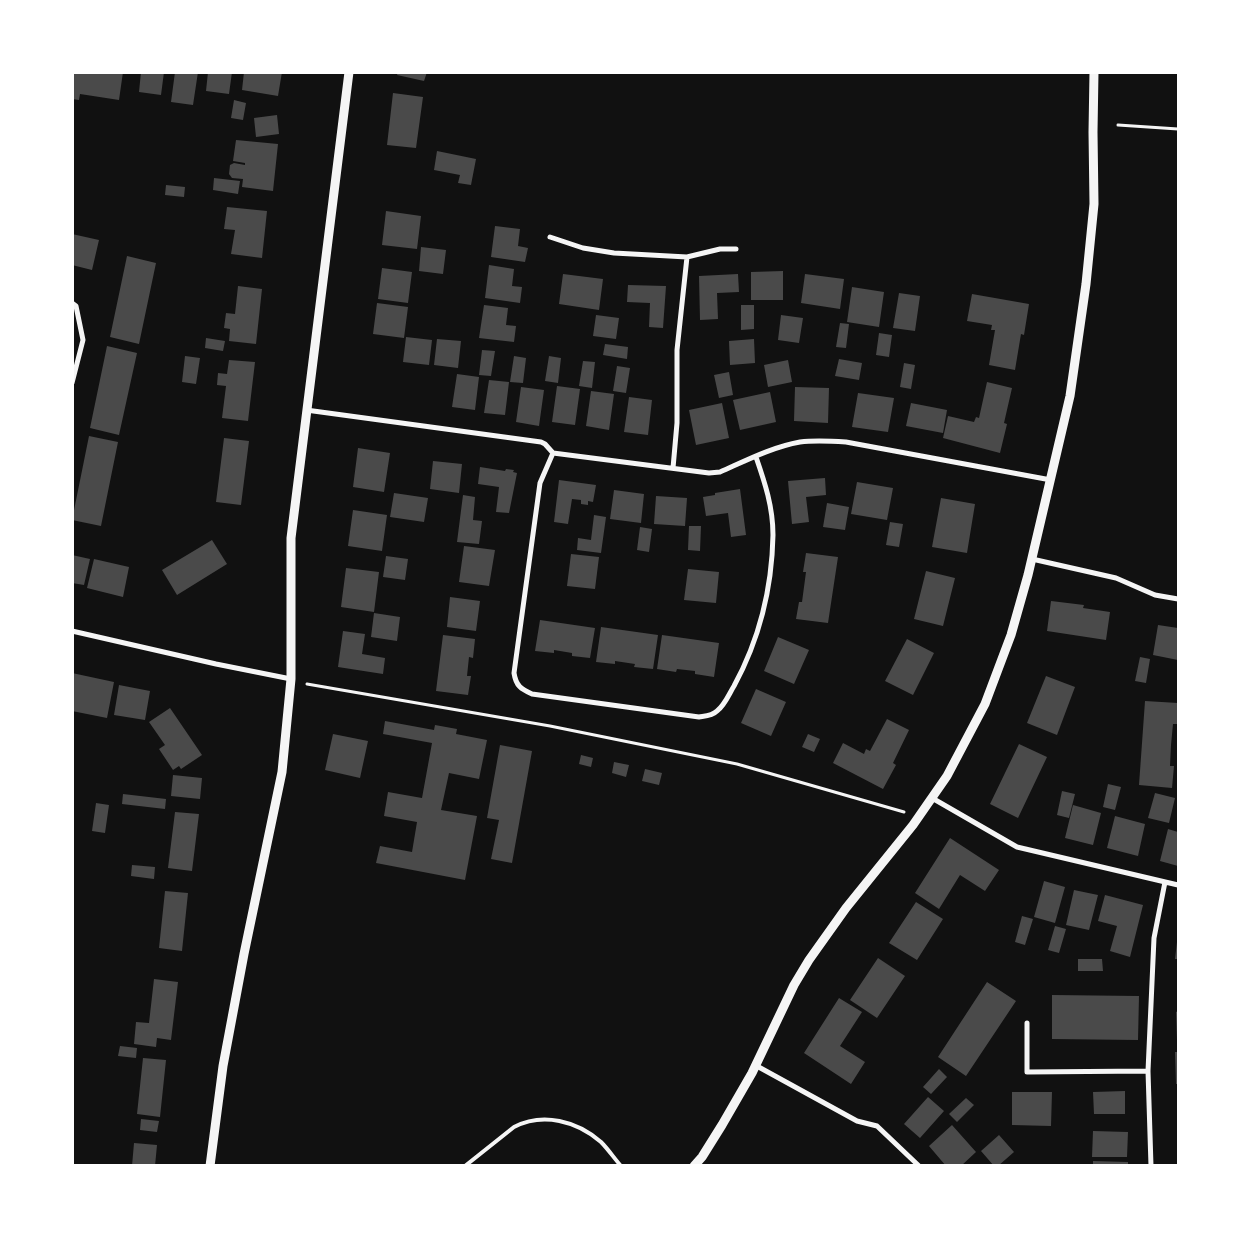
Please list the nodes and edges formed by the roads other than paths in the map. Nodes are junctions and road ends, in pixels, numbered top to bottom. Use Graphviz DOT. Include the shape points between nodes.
graph roads {
  1 [pos="349,72"];
  2 [pos="1094,72"];
  3 [pos="550,237"];
  4 [pos="736,249"];
  5 [pos="687,257"];
  6 [pos="72,303"];
  7 [pos="72,383"];
  8 [pos="306,410"];
  9 [pos="553,453"];
  10 [pos="756,457"];
  11 [pos="673,468"];
  12 [pos="1050,480"];
  13 [pos="1032,559"];
  14 [pos="1178,599"];
  15 [pos="72,631"];
  16 [pos="291,679"];
  17 [pos="932,798"];
  18 [pos="1165,882"];
  19 [pos="1178,884"];
  20 [pos="1027,1023"];
  21 [pos="755,1065"];
  22 [pos="1148,1071"];
  23 [pos="210,1166"];
  24 [pos="466,1166"];
  25 [pos="621,1166"];
  26 [pos="694,1166"];
  27 [pos="919,1166"];
  28 [pos="1151,1166"];
  1 -- 8 [label="street"];
  2 -- 12 [label="street" via="1092,239 1070,396"];
  3 -- 5 [label="street" via="597,251"];
  4 -- 5 [label="street" via="720,249"];
  5 -- 11 [label="street" via="677,350"];
  6 -- 7 [label="street" via="76,306 83,340"];
  8 -- 9 [label="street" via="541,442"];
  8 -- 16 [label="street" via="291,538"];
  9 -- 10 [label="street" via="540,484 514,673 516,682 520,689 532,694 691,717 712,714 721,707 751,650 763,614 773,536 772,511"];
  9 -- 11 [label="street"];
  10 -- 11 [label="street" via="720,472"];
  10 -- 12 [label="street" via="800,442 846,442"];
  12 -- 13 [label="street"];
  13 -- 14 [label="street" via="1116,578 1155,595"];
  13 -- 17 [label="street" via="1011,635 985,704"];
  15 -- 16 [label="street"];
  16 -- 23 [label="street" via="282,772 223,1066"];
  17 -- 18 [label="street" via="1017,846"];
  17 -- 21 [label="street" via="809,960"];
  18 -- 19 [label="street"];
  18 -- 22 [label="street" via="1154,938"];
  20 -- 22 [label="street" via="1027,1072"];
  21 -- 26 [label="street" via="722,1125"];
  21 -- 27 [label="street" via="857,1121 877,1126"];
  22 -- 28 [label="street"];
  24 -- 25 [label="lane" via="514,1127 540,1119 564,1122 590,1133"];
}
